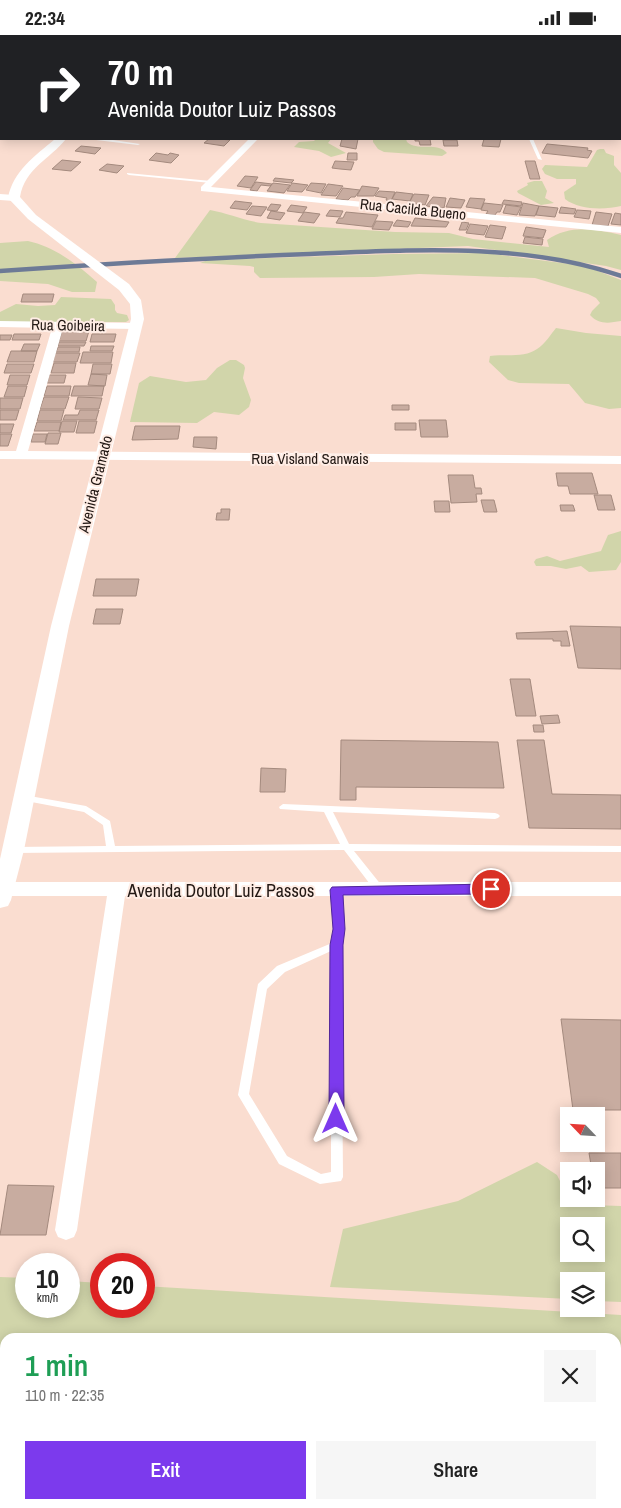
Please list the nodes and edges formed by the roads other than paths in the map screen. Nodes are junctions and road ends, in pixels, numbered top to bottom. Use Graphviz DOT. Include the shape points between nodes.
graph roads {
  1 [pos="60,140"];
  2 [pos="104,140"];
  3 [pos="253,140"];
  4 [pos="531,140"];
  5 [pos="138,144"];
  6 [pos="540,159"];
  7 [pos="129,174"];
  8 [pos="208,185"];
  9 [pos="0,197"];
  10 [pos="14,198"];
  11 [pos="621,230"];
  12 [pos="0,324"];
  13 [pos="58,325"];
  14 [pos="137,325"];
  15 [pos="20,454"];
  16 [pos="0,455"];
  17 [pos="102,457"];
  18 [pos="621,460"];
  19 [pos="24,798"];
  20 [pos="282,807"];
  21 [pos="327,809"];
  22 [pos="495,816"];
  23 [pos="346,847"];
  24 [pos="621,849"];
  25 [pos="13,850"];
  26 [pos="112,850"];
  27 [pos="379,889"];
  28 [pos="621,889"];
  29 [pos="117,890"];
  30 [pos="336,890"];
  31 [pos="1,893"];
  32 [pos="336,945"];
  33 [pos="66,1230"];
  1 -- 10 [label="street" via="19,177 14,187"];
  2 -- 5 [label="lane"];
  3 -- 8 [label="street"];
  4 -- 6 [label="lane"];
  7 -- 8 [label="lane"];
  8 -- 11 [label="street, Rua Cacilda Bueno"];
  9 -- 10 [label="street"];
  10 -- 14 [label="street, Avenida Gramado" via="32,217 124,287 136,300"];
  12 -- 13 [label="street, Rua Goibeira"];
  13 -- 14 [label="street, Rua Goibeira"];
  13 -- 15 [label="street"];
  14 -- 17 [label="street, Avenida Gramado"];
  15 -- 16 [label="street, Rua Visland Sanwais"];
  15 -- 17 [label="street, Rua Visland Sanwais"];
  17 -- 18 [label="street, Rua Visland Sanwais"];
  17 -- 19 [label="street, Avenida Gramado" via="60,627"];
  19 -- 25 [label="street, Avenida Gramado"];
  19 -- 26 [label="lane" via="86,809 107,823"];
  20 -- 21 [label="lane"];
  21 -- 22 [label="lane"];
  21 -- 23 [label="lane"];
  23 -- 24 [label="lane"];
  23 -- 26 [label="lane"];
  23 -- 27 [label="lane"];
  25 -- 26 [label="lane"];
  25 -- 31 [label="street, Avenida Gramado"];
  27 -- 28 [label="street, Avenida Doutor Luiz Passos"];
  27 -- 30 [label="street, Avenida Doutor Luiz Passos"];
  29 -- 30 [label="street, Avenida Doutor Luiz Passos"];
  29 -- 31 [label="street, Avenida Doutor Luiz Passos"];
  29 -- 33 [label="street"];
  30 -- 32 [label="lane" via="339,929"];
  32 -- 32 [label="lane" via="336,1177 320,1179 283,1160 243,1095 262,987 281,969"];
}
